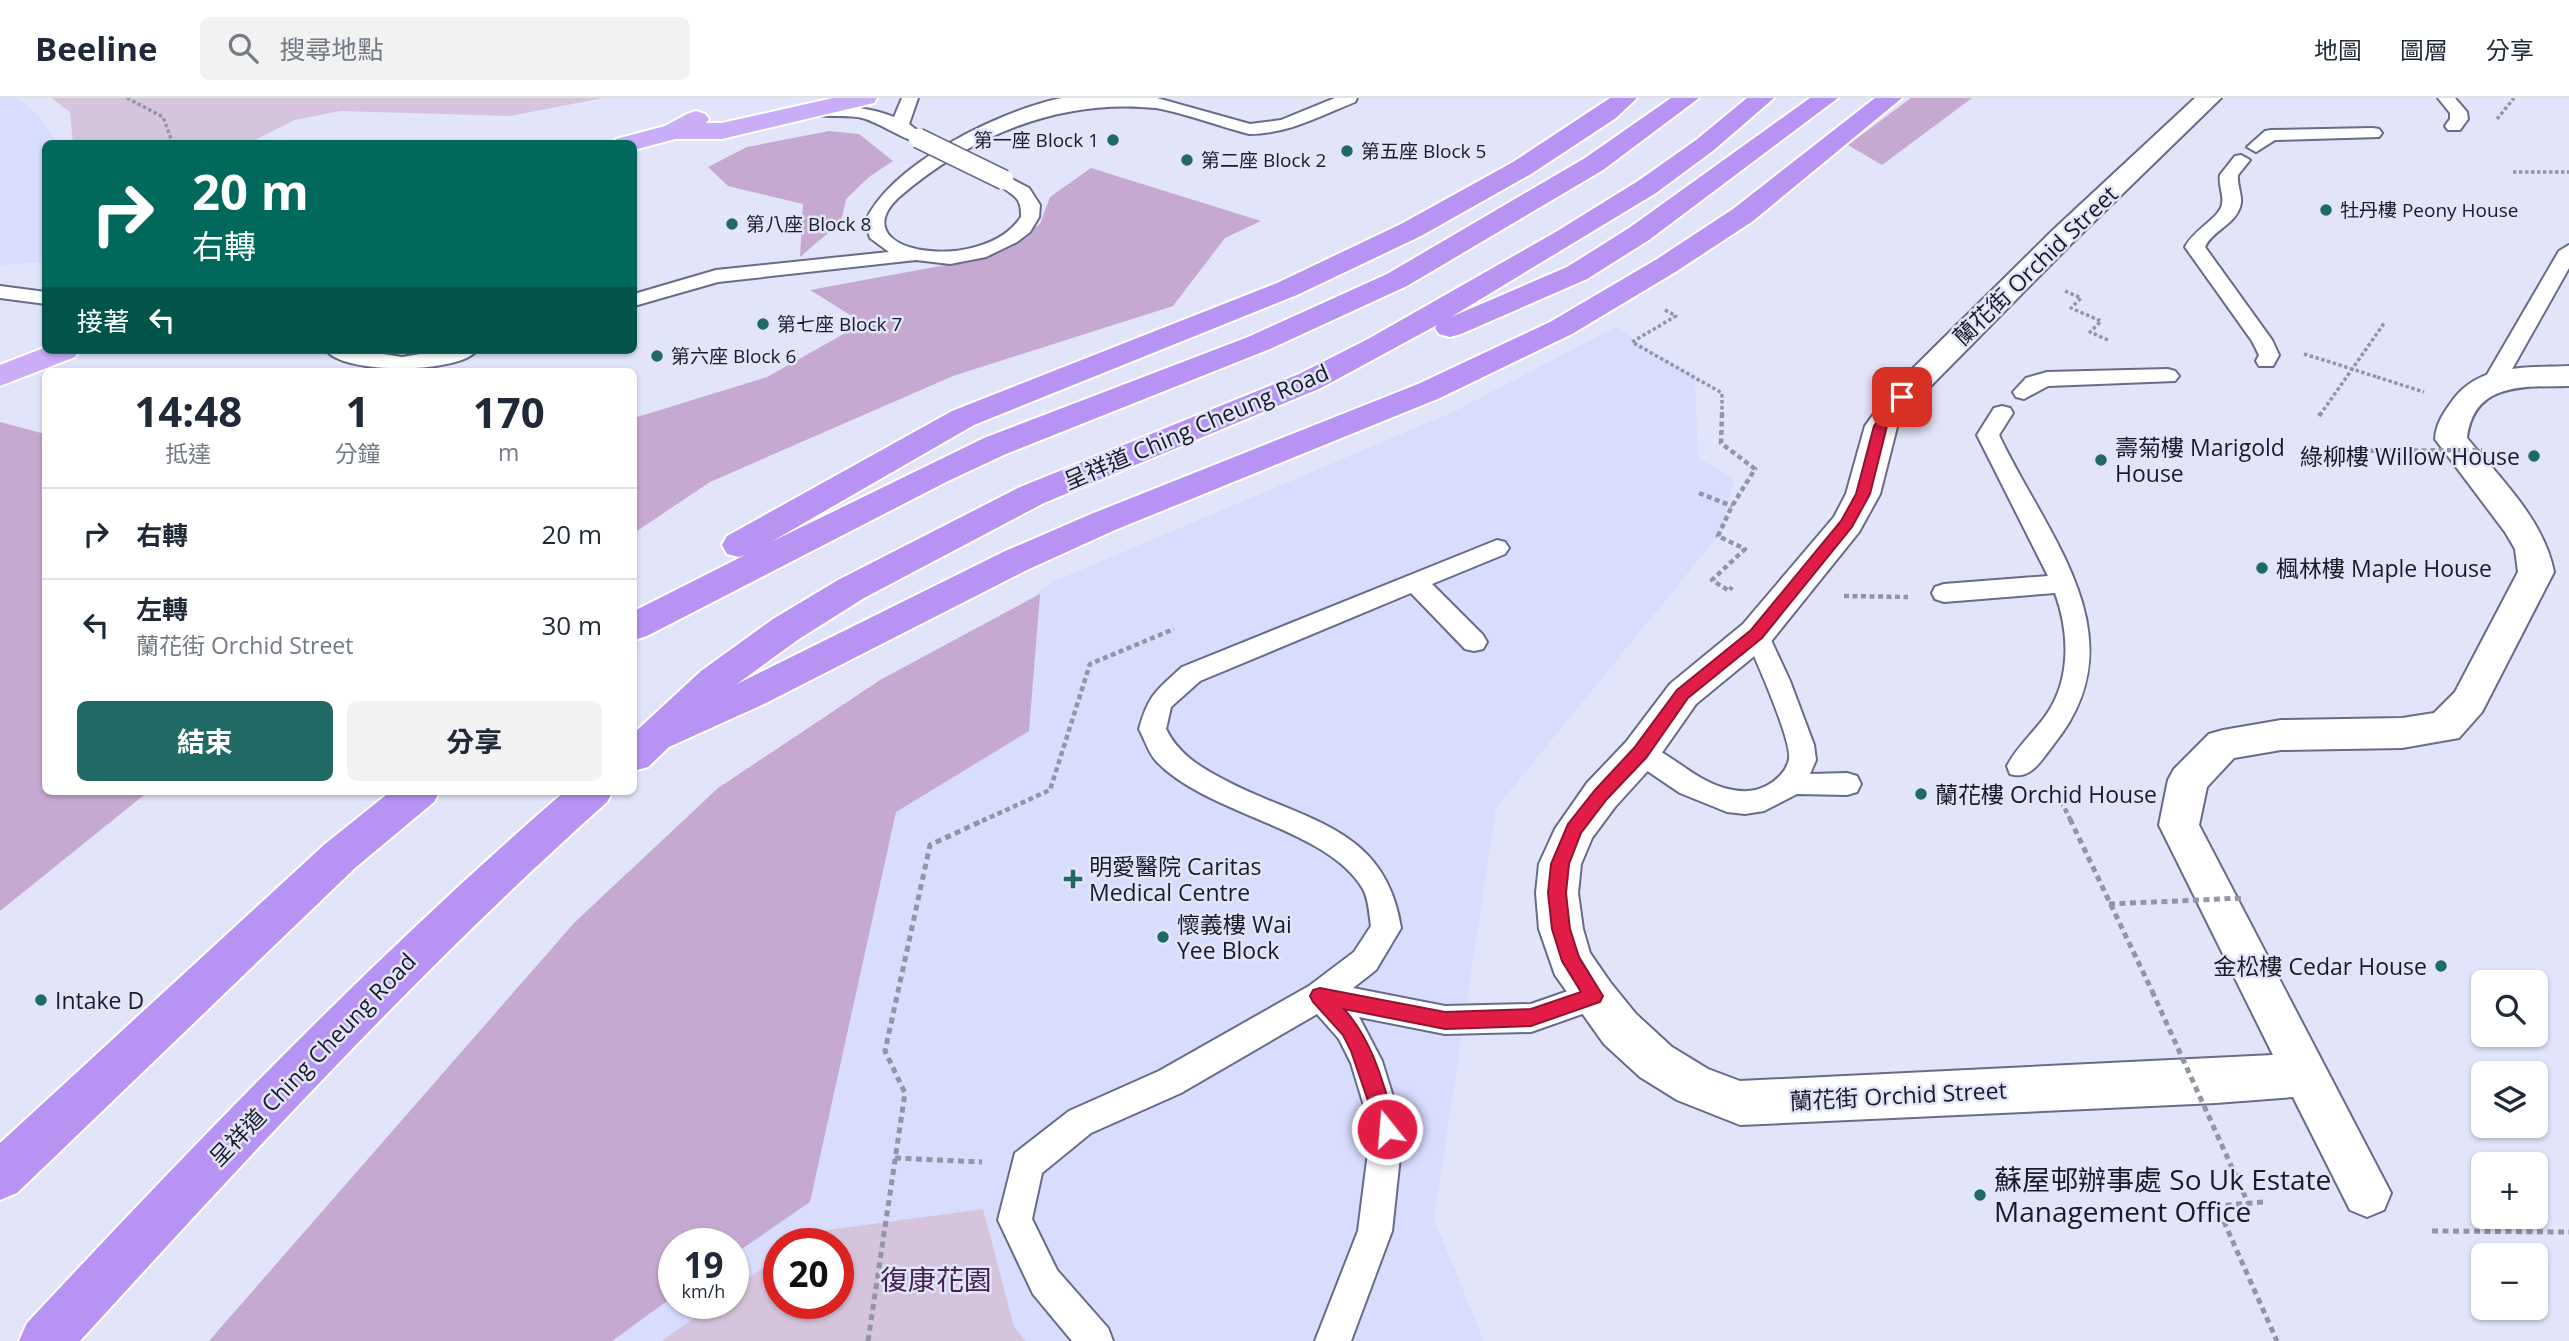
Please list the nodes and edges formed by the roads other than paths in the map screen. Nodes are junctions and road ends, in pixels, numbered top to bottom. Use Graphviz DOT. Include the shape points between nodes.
graph roads {
  1 [pos="767,98"];
  2 [pos="864,98"];
  3 [pos="910,98"];
  4 [pos="1100,98"];
  5 [pos="1111,98"];
  6 [pos="1349,98"];
  7 [pos="1625,98"];
  8 [pos="1687,98"];
  9 [pos="1762,98"];
  10 [pos="1826,98"];
  11 [pos="1890,98"];
  12 [pos="2209,98"];
  13 [pos="2446,98"];
  14 [pos="809,111"];
  15 [pos="900,124"];
  16 [pos="2454,126"];
  17 [pos="674,131"];
  18 [pos="2373,133"];
  19 [pos="637,141"];
  20 [pos="2249,153"];
  21 [pos="2569,251"];
  22 [pos="979,254"];
  23 [pos="911,256"];
  24 [pos="0,292"];
  25 [pos="42,297"];
  26 [pos="637,299"];
  27 [pos="42,332"];
  28 [pos="0,348"];
  29 [pos="54,354"];
  30 [pos="348,354"];
  31 [pos="450,354"];
  32 [pos="2266,361"];
  33 [pos="0,376"];
  34 [pos="2168,376"];
  35 [pos="2569,376"];
  36 [pos="2497,378"];
  37 [pos="1310,381"];
  38 [pos="2024,392"];
  39 [pos="2002,413"];
  40 [pos="1497,548"];
  41 [pos="1415,582"];
  42 [pos="2065,583"];
  43 [pos="1944,593"];
  44 [pos="637,624"];
  45 [pos="637,624"];
  46 [pos="1756,634"];
  47 [pos="1474,642"];
  48 [pos="646,746"];
  49 [pos="1640,753"];
  50 [pos="2020,766"];
  51 [pos="1793,782"];
  52 [pos="1847,784"];
  53 [pos="415,795"];
  54 [pos="588,795"];
  55 [pos="1320,996"];
  56 [pos="1594,996"];
  57 [pos="2306,1074"];
  58 [pos="0,1176"];
  59 [pos="2367,1193"];
  60 [pos="45,1341"];
  61 [pos="1095,1341"];
  62 [pos="1333,1341"];
  1 -- 17 [label="main road" via="710,112"];
  2 -- 14 [label="main road"];
  3 -- 15 [label="lane"];
  4 -- 23 [label="lane" via="1050,104 1003,120 934,160 889,197 880,206 875,226 886,243"];
  5 -- 6 [label="lane" via="1157,103 1264,130"];
  7 -- 44 [label="highway" via="1468,200 1350,260 963,418 718,557"];
  8 -- 45 [label="highway" via="1594,164 1397,280 1259,343 995,446"];
  9 -- 37 [label="highway, 呈祥道 Ching Cheung Road" via="1679,164 1602,216"];
  10 -- 37 [label="highway" via="1639,234 1564,280"];
  11 -- 48 [label="highway" via="1743,215 1561,328 1429,391 1015,561"];
  12 -- 46 [label="street, 蘭花街 Orchid Street" via="1902,397 1881,426 1863,494 1847,524"];
  13 -- 16 [label="lane" via="2458,112"];
  14 -- 15 [label="lane" via="852,110"];
  14 -- 17 [label="main road" via="722,131"];
  15 -- 22 [label="lane, bridge" via="1026,195 1031,216 1025,227 999,247"];
  17 -- 19 [label="main road"];
  18 -- 20 [label="lane" via="2271,135"];
  20 -- 32 [label="lane" via="2227,178 2232,200 2229,213 2199,237 2195,247 2262,340 2269,355"];
  21 -- 36 [label="lane"];
  22 -- 23 [label="lane" via="944,259"];
  23 -- 26 [label="lane" via="716,276"];
  24 -- 25 [label="lane"];
  27 -- 28 [label="main road"];
  29 -- 33 [label="main road"];
  30 -- 31 [label="lane" via="401,366"];
  34 -- 38 [label="lane" via="2047,379"];
  35 -- 36 [label="street"];
  36 -- 57 [label="street" via="2476,390 2452,424 2451,439 2518,525 2532,550 2536,572 2469,702 2445,727 2402,733 2281,735 2223,745 2188,780 2179,825"];
  37 -- 48 [label="highway, 呈祥道 Ching Cheung Road" via="1032,495 851,589 714,681"];
  39 -- 42 [label="lane" via="1988,435"];
  40 -- 41 [label="lane"];
  41 -- 47 [label="lane"];
  41 -- 55 [label="lane" via="1191,674 1164,696 1156,709 1156,741 1179,769 1323,838 1368,874 1382,897 1386,928 1365,961"];
  42 -- 43 [label="lane"];
  42 -- 50 [label="lane" via="2080,667 2070,699"];
  46 -- 49 [label="street, 蘭花街 Orchid Street" via="1683,694"];
  46 -- 51 [label="lane" via="1803,754"];
  49 -- 51 [label="lane" via="1693,787 1726,800 1770,799"];
  49 -- 56 [label="street, 蘭花街 Orchid Street" via="1574,829 1560,864 1561,929 1571,961"];
  51 -- 52 [label="lane"];
  53 -- 58 [label="highway" via="340,856"];
  54 -- 60 [label="highway, 呈祥道 Ching Cheung Road" via="447,920"];
  55 -- 56 [label="lane" via="1445,1020 1497,1020 1531,1018"];
  55 -- 61 [label="lane" via="1170,1082 1080,1122 1027,1164 1015,1220 1045,1282"];
  55 -- 62 [label="lane" via="1350,1029 1366,1061 1387,1129 1375,1231"];
  56 -- 57 [label="street, 蘭花街 Orchid Street" via="1620,1030 1656,1062 1693,1085 1740,1102"];
  57 -- 59 [label="street"];
}
